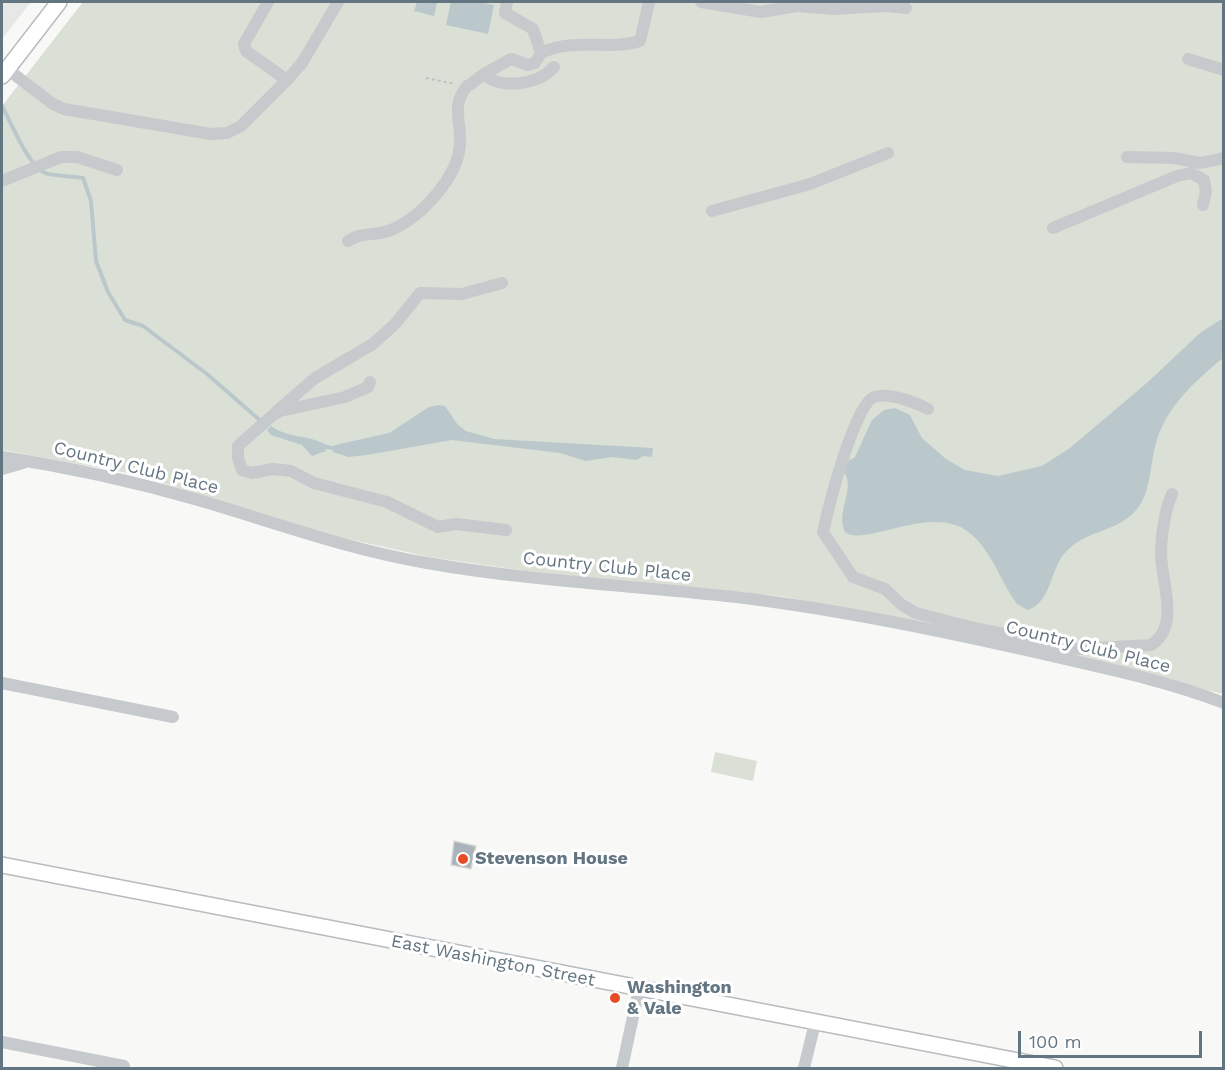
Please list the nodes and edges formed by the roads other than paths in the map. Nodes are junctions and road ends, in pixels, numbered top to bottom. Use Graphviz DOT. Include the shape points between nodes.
graph roads {
  1 [pos="59,2"];
  2 [pos="268,2"];
  3 [pos="338,2"];
  4 [pos="507,2"];
  5 [pos="649,2"];
  6 [pos="701,2"];
  7 [pos="906,8"];
  8 [pos="541,53"];
  9 [pos="1188,59"];
  10 [pos="554,67"];
  11 [pos="1224,70"];
  12 [pos="4,73"];
  13 [pos="484,74"];
  14 [pos="287,80"];
  15 [pos="888,153"];
  16 [pos="1127,157"];
  17 [pos="1224,158"];
  18 [pos="117,170"];
  19 [pos="2,181"];
  20 [pos="1203,205"];
  21 [pos="712,211"];
  22 [pos="1053,228"];
  23 [pos="348,241"];
  24 [pos="502,284"];
  25 [pos="370,382"];
  26 [pos="928,409"];
  27 [pos="268,420"];
  28 [pos="2,457"];
  29 [pos="30,461"];
  30 [pos="2,469"];
  31 [pos="1172,494"];
  32 [pos="506,530"];
  33 [pos="2,683"];
  34 [pos="1220,701"];
  35 [pos="173,717"];
  36 [pos="2,865"];
  37 [pos="639,989"];
  38 [pos="815,1023"];
  39 [pos="2,1042"];
  40 [pos="124,1066"];
  41 [pos="1033,1066"];
  42 [pos="622,1068"];
  43 [pos="804,1068"];
  44 [pos="1055,1068"];
  1 -- 12 [label="main road"];
  2 -- 14 [label="street" via="244,44 246,51"];
  3 -- 14 [label="street" via="302,63"];
  4 -- 8 [label="street" via="505,13 533,29"];
  5 -- 8 [label="street" via="640,41 612,47 576,43"];
  6 -- 7 [label="street" via="760,12 797,6"];
  8 -- 13 [label="street" via="536,63 528,65 511,59"];
  9 -- 11 [label="street"];
  10 -- 13 [label="street" via="542,76 510,84 492,82"];
  12 -- 14 [label="street" via="64,109 211,134 227,133 241,126"];
  13 -- 23 [label="street" via="467,86 457,104 459,150 442,188 397,227"];
  15 -- 21 [label="street" via="816,182"];
  16 -- 17 [label="street" via="1200,163"];
  18 -- 19 [label="street" via="69,156"];
  20 -- 22 [label="street" via="1204,180 1191,173"];
  24 -- 27 [label="street" via="462,294 420,293 373,344 315,378"];
  25 -- 27 [label="street" via="368,387 345,397"];
  26 -- 31 [label="street" via="885,396 867,402 845,454 823,532 853,577 885,589 916,612 1077,649 1151,645 1159,640 1166,622 1161,552"];
  27 -- 32 [label="street" via="238,446 239,466 246,473 291,471 314,483 387,502 438,527 456,524"];
  28 -- 29 [label="street, Country Club Place"];
  29 -- 30 [label="street"];
  29 -- 34 [label="street, Country Club Place" via="137,483 320,538 424,563 832,611 1049,655"];
  33 -- 35 [label="street"];
  36 -- 37 [label="main road, East Washington Street"];
  37 -- 38 [label="main road, East Washington Street"];
  37 -- 42 [label="street"];
  38 -- 41 [label="main road, East Washington Street"];
  38 -- 43 [label="street"];
  39 -- 40 [label="street"];
  41 -- 44 [label="main road, East Washington Street"];
}
